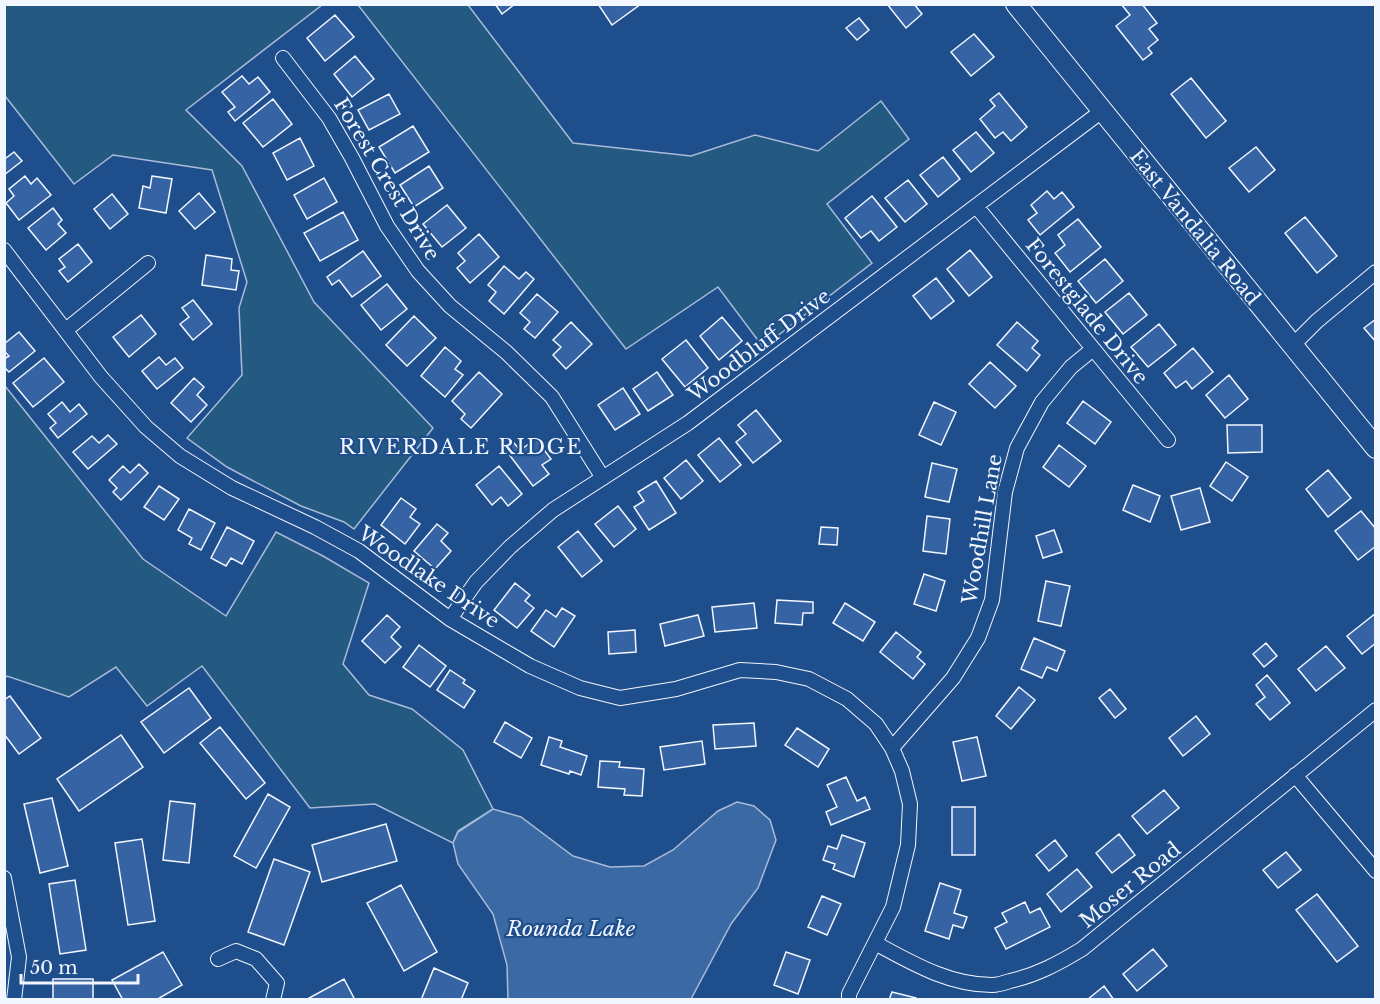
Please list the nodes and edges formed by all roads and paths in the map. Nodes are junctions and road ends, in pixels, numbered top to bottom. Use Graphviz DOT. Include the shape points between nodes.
graph roads {
  1 [pos="1016,4"];
  2 [pos="284,58"];
  3 [pos="1102,111"];
  4 [pos="976,206"];
  5 [pos="4,250"];
  6 [pos="148,263"];
  7 [pos="1376,272"];
  8 [pos="66,330"];
  9 [pos="1292,346"];
  10 [pos="1093,349"];
  11 [pos="1168,440"];
  12 [pos="1376,448"];
  13 [pos="603,478"];
  14 [pos="450,619"];
  15 [pos="1376,710"];
  16 [pos="892,748"];
  17 [pos="1295,775"];
  18 [pos="1376,871"];
  19 [pos="4,878"];
  20 [pos="875,944"];
  21 [pos="218,959"];
  22 [pos="14,999"];
  23 [pos="273,999"];
  24 [pos="849,999"];
  1 -- 3 [label="street, East Vandalia Road"];
  2 -- 13 [label="street, Forest Crest Drive" via="329,118 387,226 418,271 450,306 552,397"];
  3 -- 4 [label="street, Woodbluff Drive"];
  3 -- 9 [label="street, East Vandalia Road"];
  4 -- 10 [label="street, Forestglade Drive"];
  4 -- 13 [label="street, Woodbluff Drive" via="688,423"];
  5 -- 8 [label="street, Woodlake Drive"];
  6 -- 8 [label="street"];
  7 -- 9 [label="street"];
  8 -- 14 [label="street, Woodlake Drive" via="146,427 180,456 232,488 359,551"];
  9 -- 12 [label="street, East Vandalia Road"];
  10 -- 11 [label="street, Forestglade Drive"];
  10 -- 16 [label="street, Woodhill Lane" via="1071,367 1042,402 1017,448 1005,492 992,600 978,639 953,678"];
  13 -- 14 [label="street, Woodbluff Drive" via="553,510 510,547 476,582"];
  14 -- 16 [label="street, Woodlake Drive" via="530,666 579,688 620,698 676,689 740,670 809,679 846,699 876,724"];
  15 -- 17 [label="street, Moser Road"];
  16 -- 20 [label="street, Woodlake Drive" via="910,804 908,845 893,906"];
  17 -- 18 [label="street"];
  17 -- 20 [label="street, Moser Road" via="1082,949 1030,976 994,985 963,982 923,969"];
  19 -- 22 [label="street" via="19,957"];
  20 -- 24 [label="street, Woodlake Drive"];
  21 -- 23 [label="street" via="236,951 256,959 277,983"];
}
